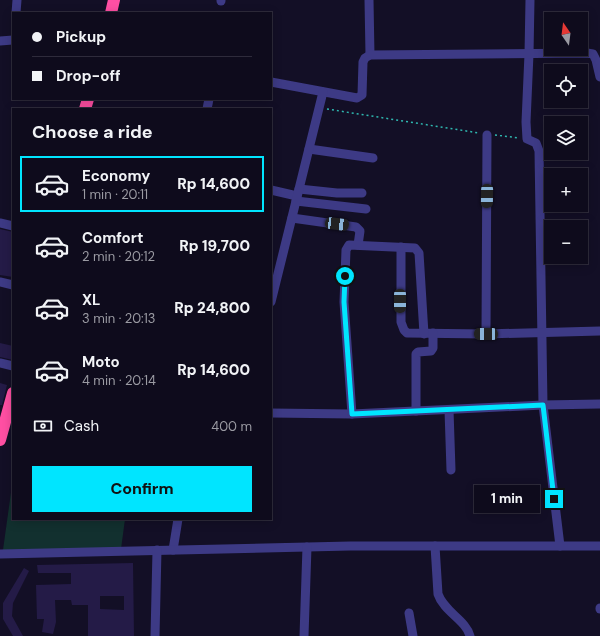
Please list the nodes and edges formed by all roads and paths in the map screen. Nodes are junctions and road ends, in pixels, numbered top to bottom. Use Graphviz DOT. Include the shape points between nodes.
graph roads {
  1 [pos="17,0"];
  2 [pos="114,0"];
  3 [pos="369,0"];
  4 [pos="530,0"];
  5 [pos="16,12"];
  6 [pos="111,12"];
  7 [pos="12,40"];
  8 [pos="0,41"];
  9 [pos="529,54"];
  10 [pos="370,55"];
  11 [pos="600,77"];
  12 [pos="272,82"];
  13 [pos="323,92"];
  14 [pos="319,108"];
  15 [pos="487,135"];
  16 [pos="527,139"];
  17 [pos="309,149"];
  18 [pos="373,158"];
  19 [pos="272,190"];
  20 [pos="362,193"];
  21 [pos="297,195"];
  22 [pos="366,210"];
  23 [pos="292,218"];
  24 [pos="0,223"];
  25 [pos="12,226"];
  26 [pos="358,245"];
  27 [pos="401,247"];
  28 [pos="0,282"];
  29 [pos="12,285"];
  30 [pos="272,298"];
  31 [pos="600,331"];
  32 [pos="542,332"];
  33 [pos="428,333"];
  34 [pos="486,334"];
  35 [pos="0,363"];
  36 [pos="12,366"];
  37 [pos="12,398"];
  38 [pos="600,404"];
  39 [pos="543,405"];
  40 [pos="449,410"];
  41 [pos="416,411"];
  42 [pos="272,413"];
  43 [pos="352,414"];
  44 [pos="0,440"];
  45 [pos="451,470"];
  46 [pos="178,520"];
  47 [pos="435,546"];
  48 [pos="560,546"];
  49 [pos="600,546"];
  50 [pos="307,547"];
  51 [pos="157,550"];
  52 [pos="173,550"];
  53 [pos="0,554"];
  54 [pos="409,613"];
  55 [pos="155,636"];
  56 [pos="304,636"];
  57 [pos="413,636"];
  58 [pos="470,636"];
  1 -- 5 [label="street"];
  2 -- 6 [label="highway"];
  3 -- 10 [label="street"];
  4 -- 9 [label="street"];
  7 -- 8 [label="street"];
  9 -- 10 [label="street"];
  9 -- 11 [label="street" via="593,54"];
  9 -- 16 [label="street"];
  10 -- 13 [label="street" via="363,62 360,97"];
  12 -- 13 [label="street"];
  13 -- 14 [label="street"];
  14 -- 15 [label="path"];
  14 -- 17 [label="street"];
  15 -- 16 [label="path"];
  15 -- 34 [label="street"];
  16 -- 32 [label="street" via="536,143 539,151"];
  17 -- 18 [label="street"];
  17 -- 21 [label="street"];
  19 -- 21 [label="street"];
  20 -- 21 [label="street"];
  21 -- 22 [label="street"];
  21 -- 23 [label="street"];
  23 -- 26 [label="street" via="356,227 360,231"];
  23 -- 30 [label="street"];
  24 -- 25 [label="street"];
  26 -- 27 [label="street"];
  26 -- 43 [label="street" via="349,245 346,250 344,295"];
  27 -- 33 [label="street" via="415,248 419,253"];
  27 -- 33 [label="street" via="401,322 407,333"];
  28 -- 29 [label="street"];
  31 -- 32 [label="street"];
  32 -- 34 [label="street"];
  32 -- 39 [label="street"];
  33 -- 34 [label="street"];
  33 -- 41 [label="street" via="433,348 431,351 416,354"];
  35 -- 36 [label="street"];
  37 -- 44 [label="highway"];
  38 -- 39 [label="street"];
  39 -- 40 [label="street"];
  39 -- 48 [label="street"];
  40 -- 41 [label="street"];
  40 -- 45 [label="street"];
  41 -- 43 [label="street"];
  42 -- 43 [label="street"];
  46 -- 52 [label="street"];
  47 -- 48 [label="street"];
  47 -- 50 [label="street"];
  47 -- 58 [label="street" via="440,600 464,625"];
  48 -- 49 [label="street"];
  50 -- 52 [label="street"];
  50 -- 56 [label="street"];
  51 -- 52 [label="street"];
  51 -- 53 [label="street"];
  51 -- 55 [label="street"];
  54 -- 57 [label="street"];
}
